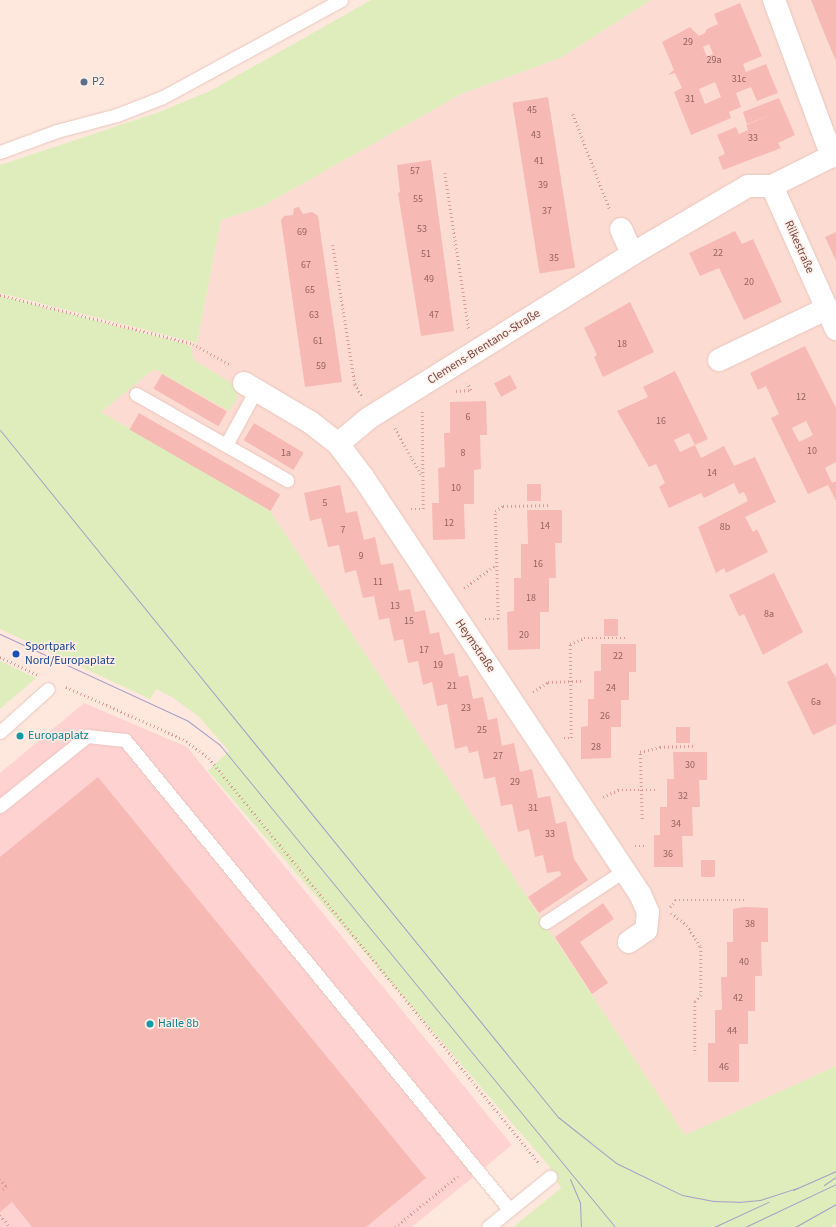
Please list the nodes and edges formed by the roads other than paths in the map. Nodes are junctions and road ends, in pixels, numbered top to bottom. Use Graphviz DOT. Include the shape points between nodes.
graph roads {
  1 [pos="341,0"];
  2 [pos="774,0"];
  3 [pos="0,152"];
  4 [pos="834,156"];
  5 [pos="772,186"];
  6 [pos="621,230"];
  7 [pos="632,254"];
  8 [pos="826,309"];
  9 [pos="836,329"];
  10 [pos="719,360"];
  11 [pos="250,387"];
  12 [pos="136,394"];
  13 [pos="338,444"];
  14 [pos="226,445"];
  15 [pos="287,480"];
  16 [pos="45,683"];
  17 [pos="0,732"];
  18 [pos="0,806"];
  19 [pos="625,870"];
  20 [pos="546,922"];
  21 [pos="629,942"];
  22 [pos="550,1177"];
  23 [pos="509,1209"];
  24 [pos="488,1227"];
  1 -- 3 [label="lane" via="163,97 117,115 57,131"];
  2 -- 4 [label="street, Clemens-Brentano-Straße"];
  4 -- 5 [label="street, Clemens-Brentano-Straße"];
  5 -- 7 [label="street, Clemens-Brentano-Straße" via="748,186"];
  5 -- 8 [label="street, Rilkestraße"];
  6 -- 7 [label="street"];
  7 -- 13 [label="street, Clemens-Brentano-Straße" via="379,412"];
  8 -- 9 [label="street, Rilkestraße"];
  8 -- 10 [label="street"];
  11 -- 13 [label="street, Heymstraße" via="310,422"];
  11 -- 14 [label="lane"];
  12 -- 14 [label="lane"];
  13 -- 19 [label="street, Heymstraße" via="389,516"];
  14 -- 15 [label="lane"];
  16 -- 17 [label="lane"];
  18 -- 23 [label="lane" via="87,736 125,740"];
  19 -- 20 [label="lane"];
  19 -- 21 [label="street, Heymstraße" via="640,894 647,916 646,930"];
  22 -- 23 [label="lane"];
  23 -- 24 [label="lane"];
}
